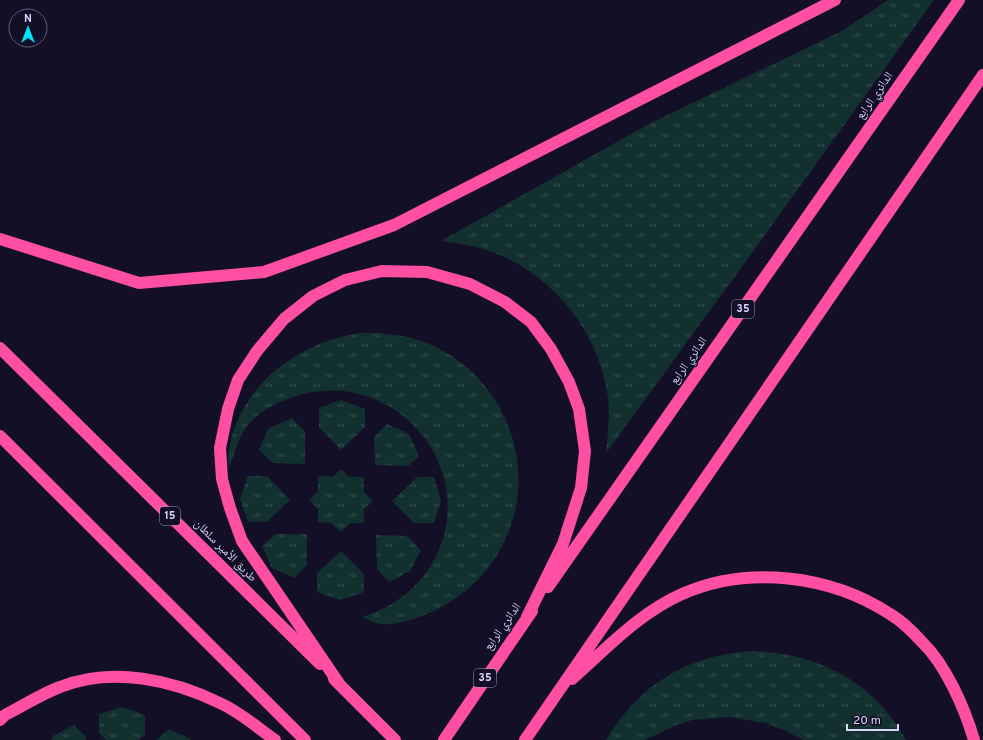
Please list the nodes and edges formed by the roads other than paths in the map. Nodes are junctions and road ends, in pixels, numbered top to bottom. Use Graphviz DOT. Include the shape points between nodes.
graph roads {
  1 [pos="835,0"];
  2 [pos="959,0"];
  3 [pos="983,75"];
  4 [pos="0,238"];
  5 [pos="0,348"];
  6 [pos="0,436"];
  7 [pos="527,617"];
  8 [pos="340,684"];
  9 [pos="558,692"];
  10 [pos="0,720"];
  11 [pos="275,740"];
  12 [pos="305,740"];
  13 [pos="397,740"];
  14 [pos="444,740"];
  15 [pos="525,740"];
  16 [pos="974,740"];
  1 -- 4 [label="highway" via="394,225 264,272 139,283"];
  2 -- 7 [label="highway, الدائري الرابع / 35"];
  3 -- 9 [label="highway"];
  5 -- 8 [label="highway, طريق الأمير سلطان / 15"];
  6 -- 12 [label="highway"];
  7 -- 8 [label="highway" via="563,544 581,488 585,451 579,409 569,382 551,349 531,322 505,302 470,284 427,272 382,271 345,280 313,296 284,319 256,351 238,380 228,409 220,448 222,478 242,541"];
  7 -- 14 [label="highway, الدائري الرابع / 35"];
  8 -- 13 [label="highway, طريق الأمير سلطان / 15"];
  9 -- 15 [label="highway"];
  9 -- 16 [label="highway" via="646,614 682,594 721,581 769,576 820,584 857,596 891,614 923,643 947,676 968,719"];
  10 -- 11 [label="highway" via="60,686 100,677 151,679 188,690 223,705"];
}
